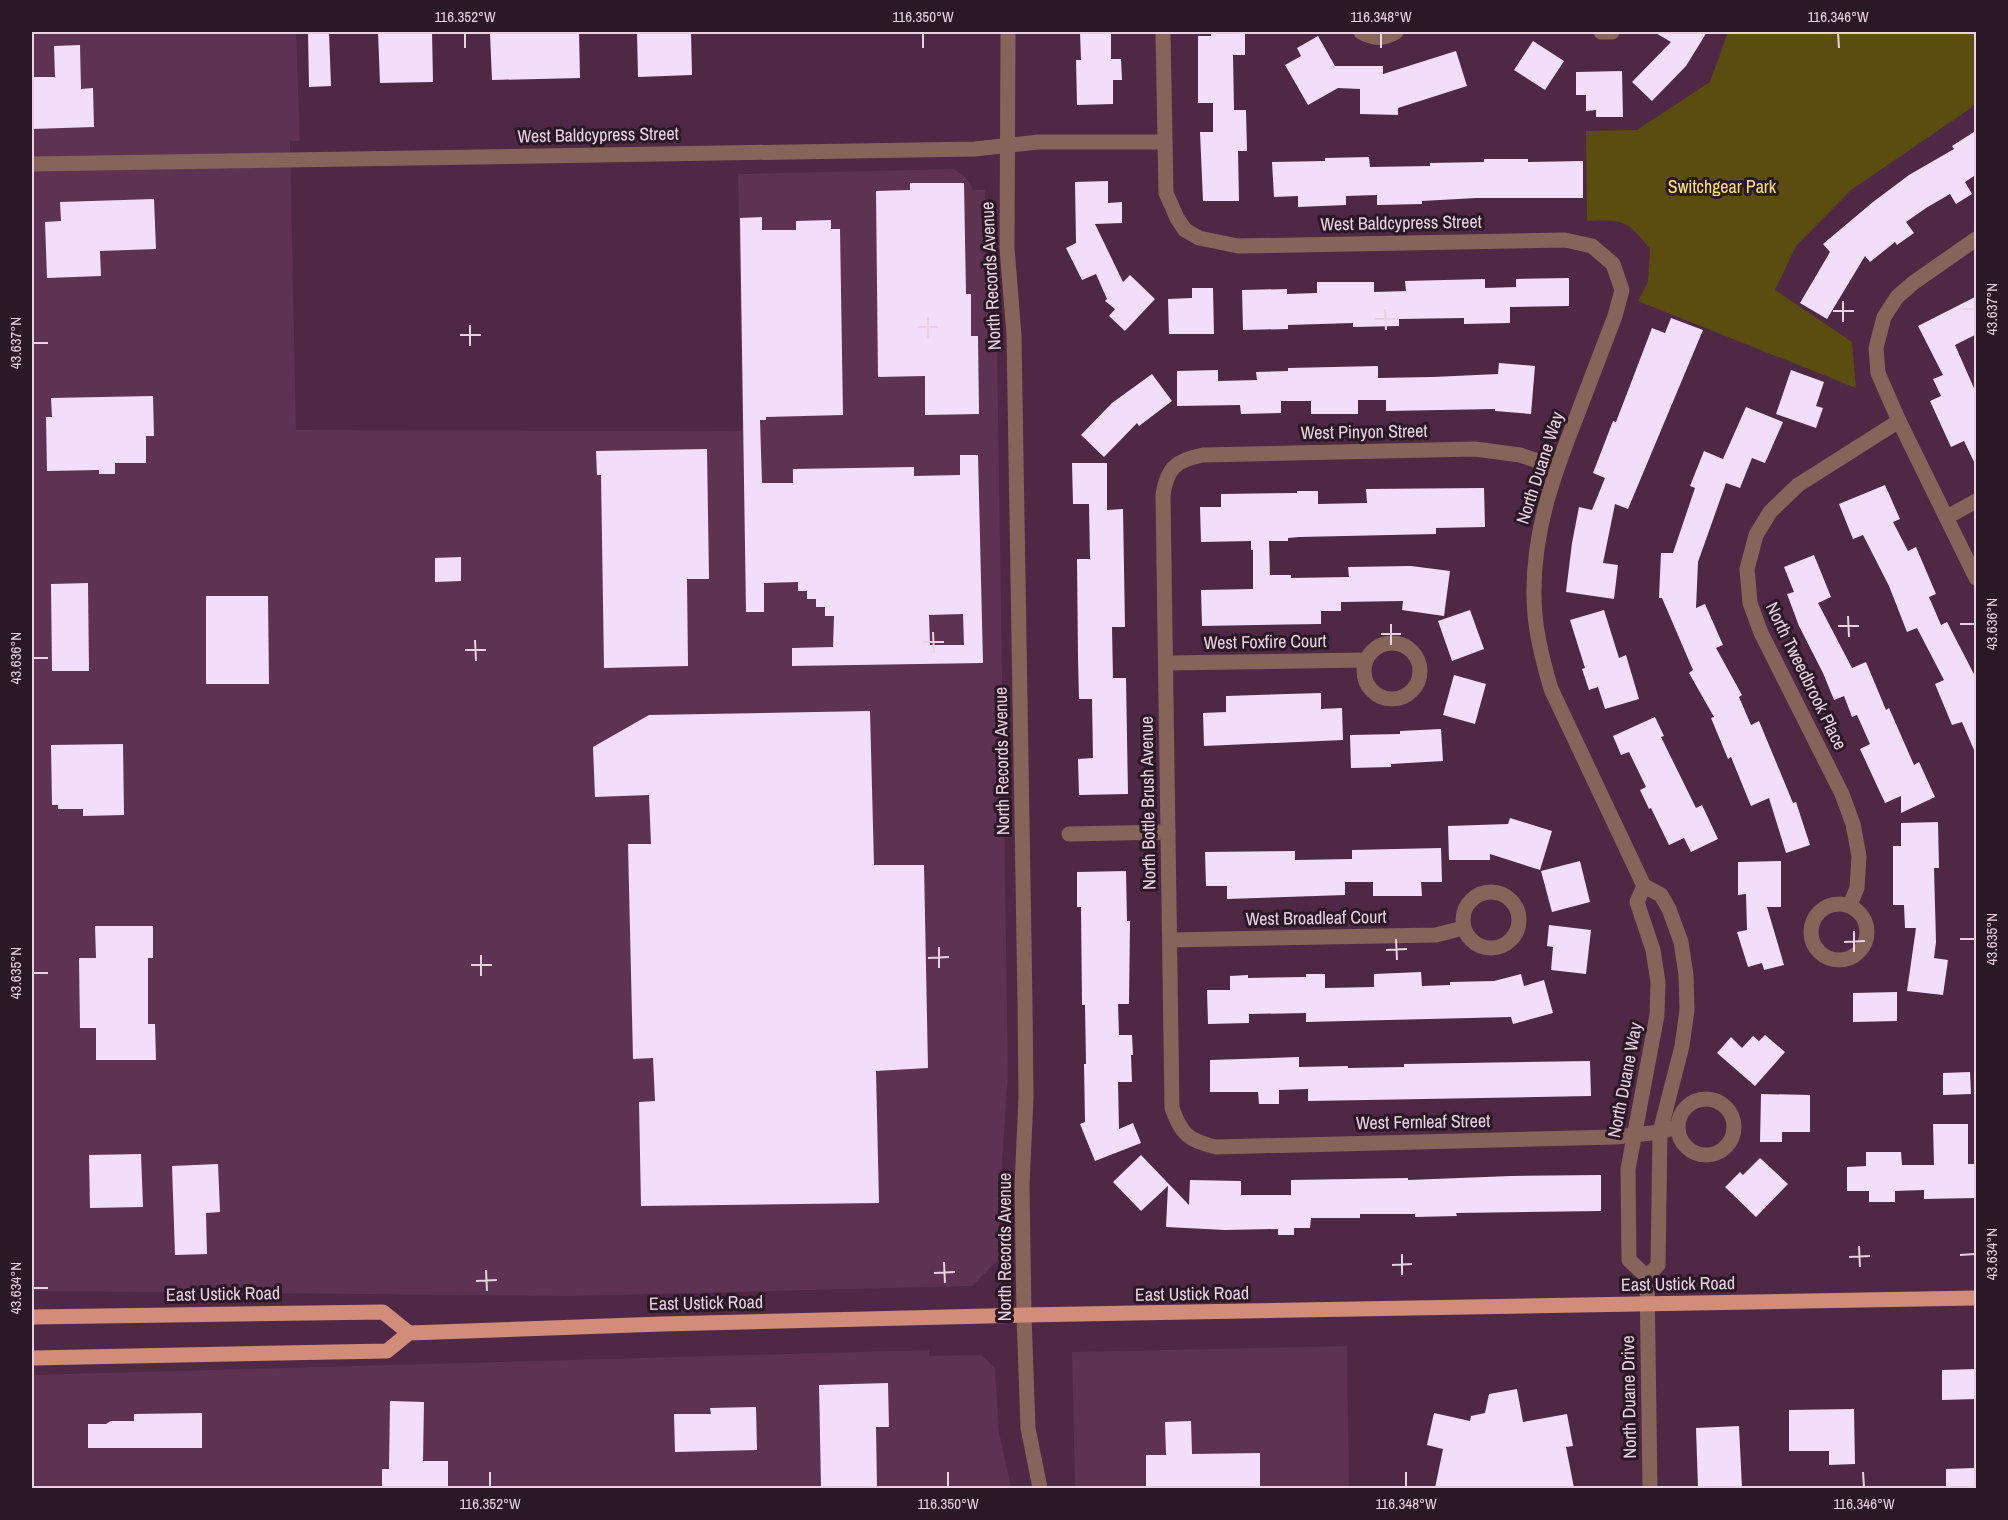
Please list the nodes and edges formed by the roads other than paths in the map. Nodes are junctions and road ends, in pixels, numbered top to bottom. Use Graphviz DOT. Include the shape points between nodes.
graph roads {
  1 [pos="1008,32"];
  2 [pos="1163,32"];
  3 [pos="1361,32"];
  4 [pos="1396,32"];
  5 [pos="1601,32"];
  6 [pos="1612,32"];
  7 [pos="1165,142"];
  8 [pos="1006,145"];
  9 [pos="32,164"];
  10 [pos="1977,239"];
  11 [pos="1613,264"];
  12 [pos="1899,421"];
  13 [pos="1172,467"];
  14 [pos="1557,468"];
  15 [pos="1977,501"];
  16 [pos="1947,517"];
  17 [pos="1977,578"];
  18 [pos="1365,660"];
  19 [pos="1166,663"];
  20 [pos="1168,832"];
  21 [pos="1069,834"];
  22 [pos="1644,886"];
  23 [pos="1850,906"];
  24 [pos="1463,928"];
  25 [pos="1170,940"];
  26 [pos="1677,1127"];
  27 [pos="1660,1132"];
  28 [pos="1634,1135"];
  29 [pos="1187,1136"];
  30 [pos="1647,1276"];
  31 [pos="1977,1298"];
  32 [pos="1647,1304"];
  33 [pos="1024,1316"];
  34 [pos="32,1317"];
  35 [pos="409,1333"];
  36 [pos="32,1358"];
  37 [pos="1040,1488"];
  38 [pos="1650,1488"];
  1 -- 8 [label="street, North Records Avenue"];
  2 -- 7 [label="street"];
  3 -- 4 [label="street" via="1378,38"];
  5 -- 6 [label="street"];
  7 -- 8 [label="street, West Baldcypress Street" via="1043,141"];
  7 -- 11 [label="street, West Baldcypress Street" via="1166,193 1185,230 1199,238 1238,246 1565,240 1592,246"];
  8 -- 9 [label="street, West Baldcypress Street" via="975,149"];
  8 -- 33 [label="street, North Records Avenue" via="1021,689 1026,1098 1022,1185"];
  10 -- 12 [label="street" via="1913,283 1897,297 1884,317 1876,348 1878,373"];
  11 -- 14 [label="street, North Duane Way" via="1622,290 1616,316"];
  12 -- 16 [label="street"];
  12 -- 23 [label="street, North Tweedbrook Place" via="1798,485 1770,512 1756,535 1747,569 1750,603 1761,633 1842,794 1853,824 1859,856 1857,888"];
  13 -- 14 [label="street, West Pinyon Street" via="1203,455 1474,449 1520,455"];
  13 -- 19 [label="street, North Bottle Brush Avenue" via="1163,495"];
  14 -- 22 [label="street, North Duane Way" via="1538,533 1534,565 1536,628 1542,659 1551,689"];
  15 -- 16 [label="street"];
  16 -- 17 [label="street"];
  18 -- 19 [label="street, West Foxfire Court"];
  19 -- 20 [label="street, North Bottle Brush Avenue"];
  20 -- 21 [label="street"];
  20 -- 25 [label="street, North Bottle Brush Avenue"];
  22 -- 27 [label="street, North Duane Way" via="1661,895 1669,909 1681,942 1686,975 1682,1046"];
  22 -- 28 [label="street, North Duane Way" via="1637,902 1653,950 1658,982 1657,1015"];
  24 -- 25 [label="street, West Broadleaf Court" via="1436,935"];
  25 -- 29 [label="street, North Bottle Brush Avenue" via="1172,1108"];
  26 -- 27 [label="street"];
  27 -- 28 [label="street, West Fernleaf Street"];
  27 -- 30 [label="street, North Duane Way" via="1658,1265"];
  28 -- 29 [label="street, West Fernleaf Street" via="1216,1147"];
  28 -- 30 [label="street, North Duane Way" via="1628,1169 1629,1260"];
  30 -- 32 [label="street, North Duane Way"];
  31 -- 32 [label="main road, East Ustick Road"];
  32 -- 33 [label="main road, East Ustick Road"];
  32 -- 38 [label="street, North Duane Drive"];
  33 -- 35 [label="main road, East Ustick Road"];
  33 -- 37 [label="street, North Records Avenue" via="1028,1428"];
  34 -- 35 [label="main road, East Ustick Road" via="383,1312"];
  35 -- 36 [label="main road" via="387,1351"];
}
